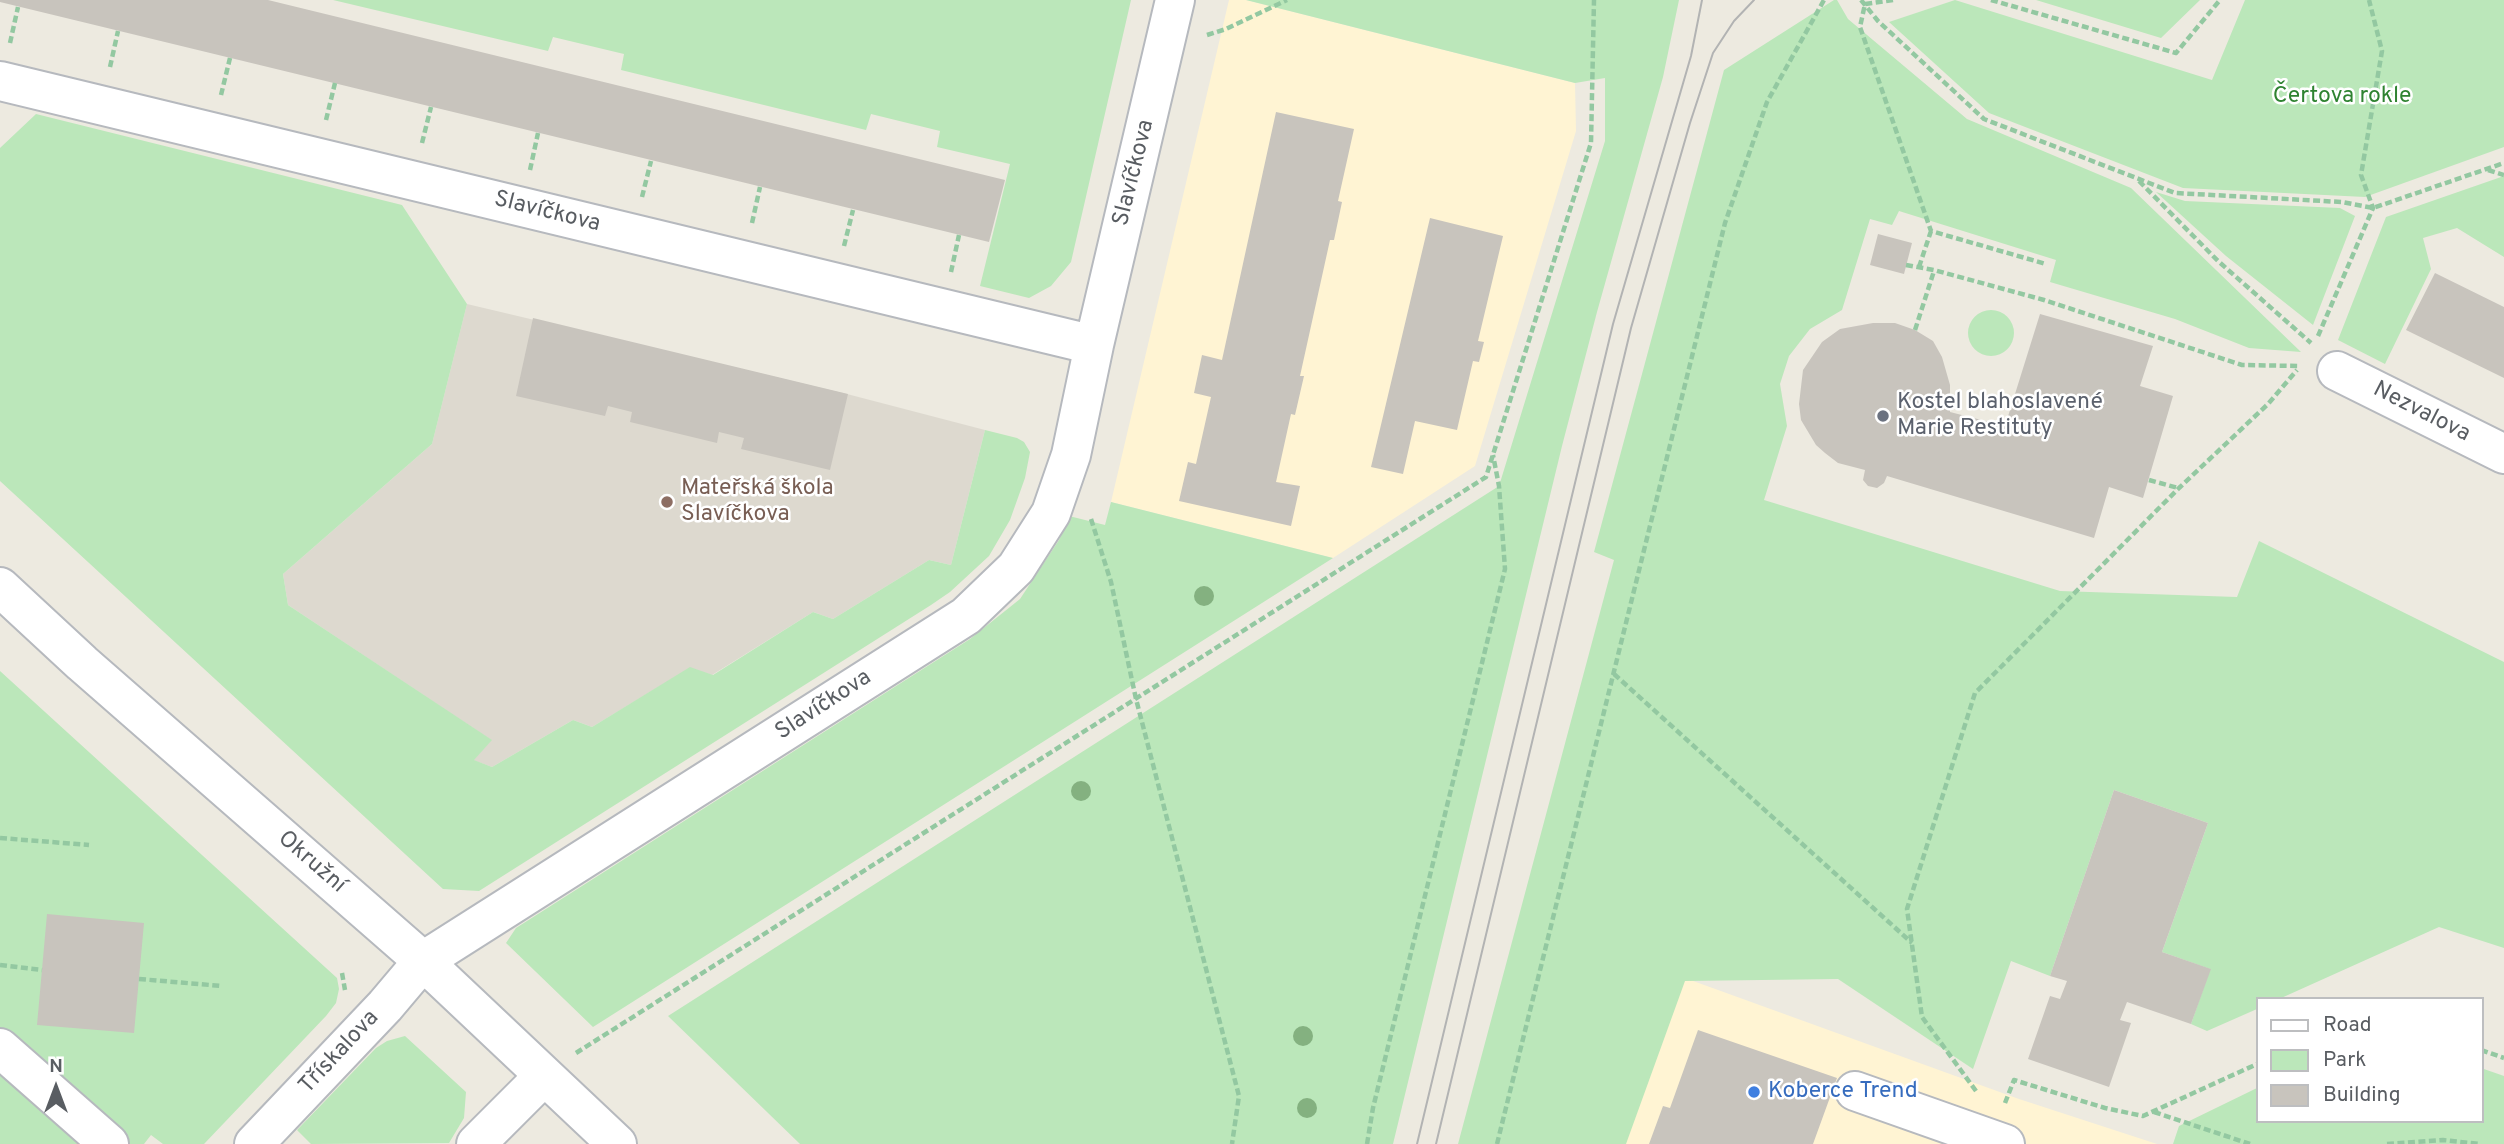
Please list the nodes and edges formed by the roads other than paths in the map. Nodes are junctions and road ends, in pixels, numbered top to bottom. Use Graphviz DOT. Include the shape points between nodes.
graph roads {
  1 [pos="1175,0"];
  2 [pos="0,81"];
  3 [pos="1094,345"];
  4 [pos="2326,359"];
  5 [pos="2504,454"];
  6 [pos="0,587"];
  7 [pos="423,961"];
  8 [pos="0,1048"];
  9 [pos="544,1076"];
  10 [pos="1854,1091"];
  11 [pos="2000,1130"];
  12 [pos="108,1144"];
  13 [pos="254,1144"];
  14 [pos="476,1144"];
  15 [pos="617,1144"];
  1 -- 3 [label="street, Slavíčkova"];
  2 -- 3 [label="street, Slavíčkova"];
  3 -- 7 [label="street, Slavíčkova" via="1071,455 1051,513 1016,568 966,615"];
  4 -- 5 [label="street, Nezvalova"];
  6 -- 7 [label="street, Okružní"];
  7 -- 9 [label="street, Okružní"];
  7 -- 13 [label="street, Třískalova"];
  8 -- 12 [label="street"];
  9 -- 14 [label="street"];
  9 -- 15 [label="street, Okružní"];
  10 -- 11 [label="street"];
}
